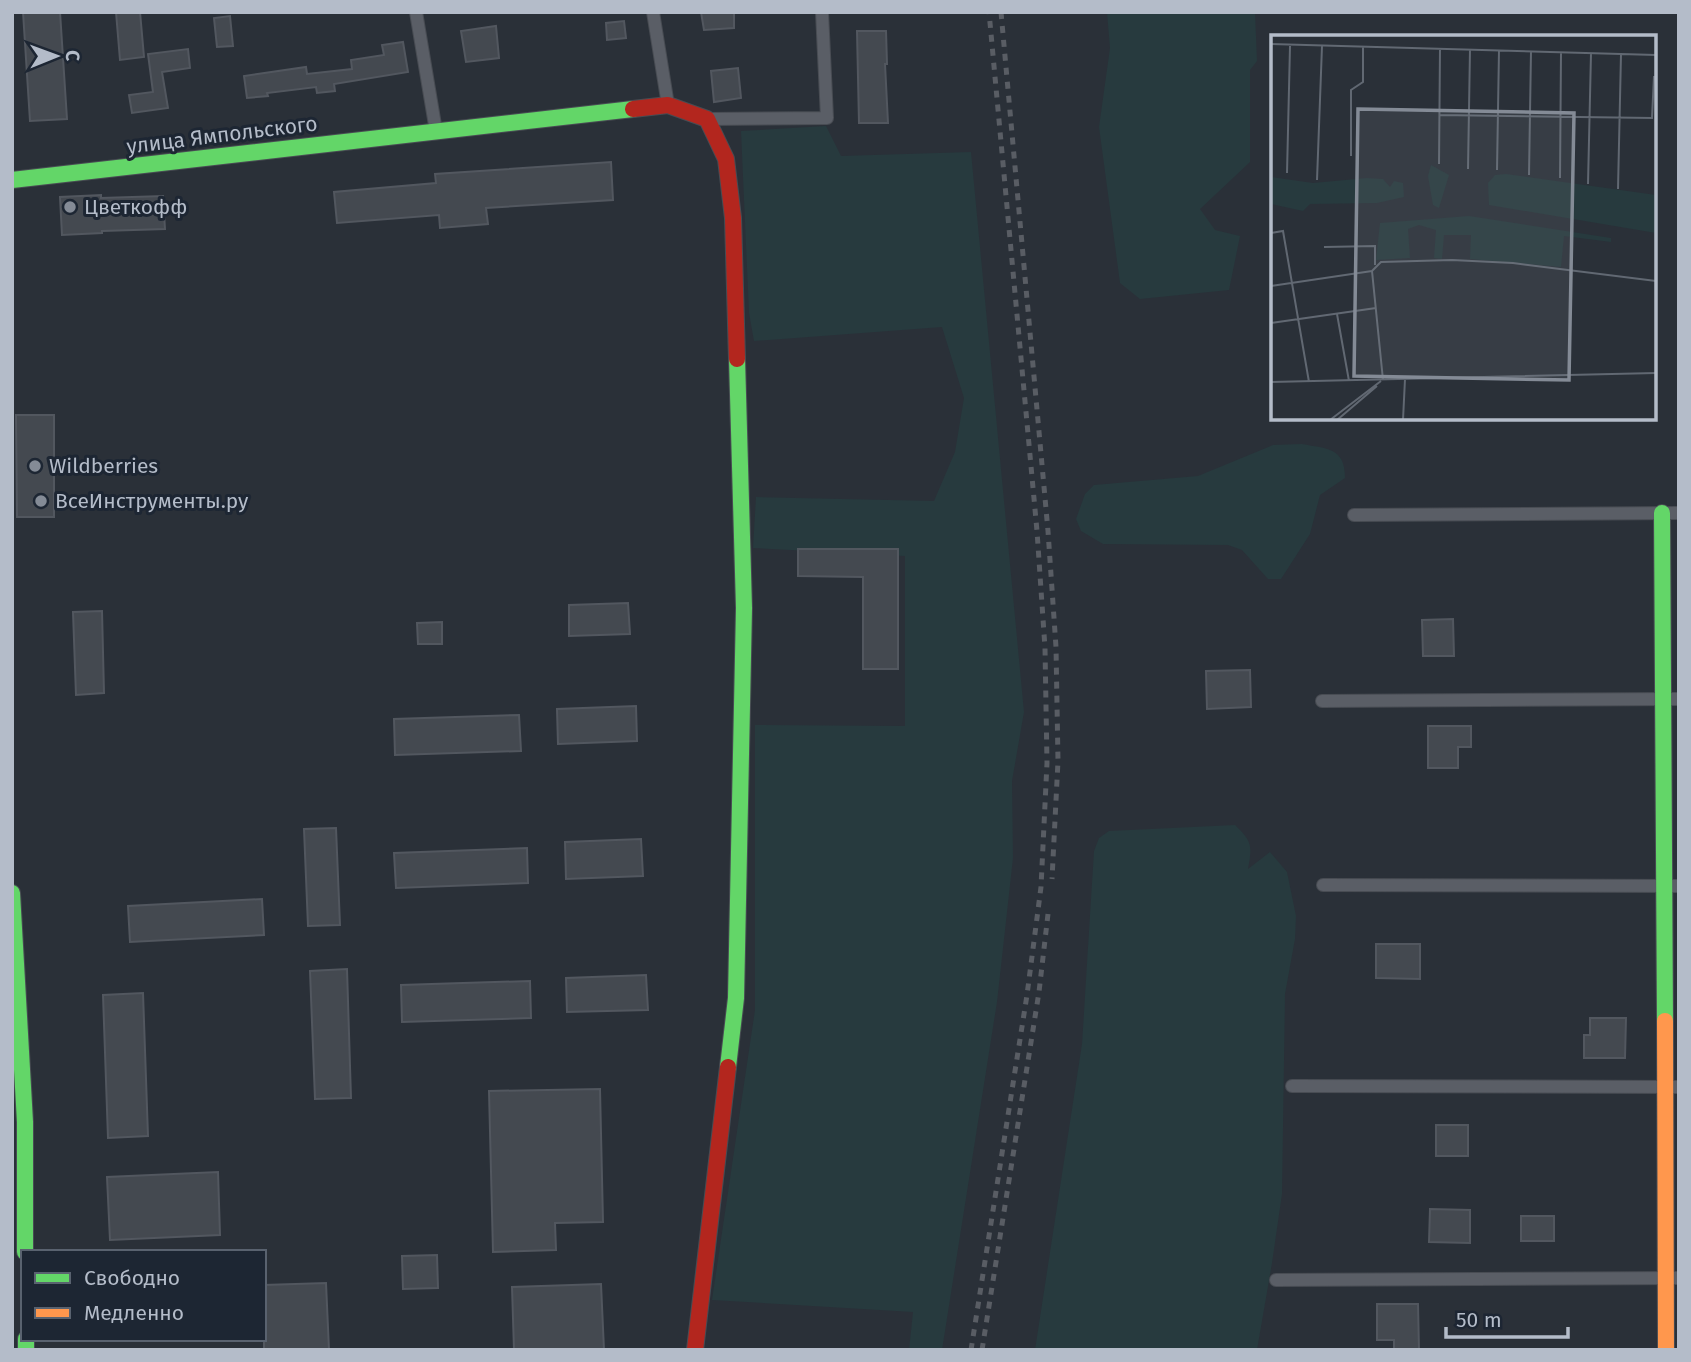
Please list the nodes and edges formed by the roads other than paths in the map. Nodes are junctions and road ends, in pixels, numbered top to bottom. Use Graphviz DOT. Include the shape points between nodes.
graph roads {
  1 [pos="416,12"];
  2 [pos="653,12"];
  3 [pos="822,12"];
  4 [pos="668,105"];
  5 [pos="707,119"];
  6 [pos="436,131"];
  7 [pos="12,180"];
  8 [pos="1662,513"];
  9 [pos="1679,513"];
  10 [pos="1354,515"];
  11 [pos="1662,699"];
  12 [pos="1679,699"];
  13 [pos="1322,701"];
  14 [pos="1323,885"];
  15 [pos="1671,886"];
  16 [pos="12,892"];
  17 [pos="1292,1086"];
  18 [pos="1672,1087"];
  19 [pos="25,1250"];
  20 [pos="1672,1278"];
  21 [pos="1276,1280"];
  22 [pos="695,1350"];
  23 [pos="1667,1350"];
  1 -- 6 [label="street"];
  2 -- 4 [label="street"];
  3 -- 5 [label="street" via="827,118"];
  4 -- 5 [label="street"];
  4 -- 6 [label="street, улица Ямпольского"];
  5 -- 22 [label="street" via="726,159 733,218 744,608 736,998"];
  6 -- 7 [label="street, улица Ямпольского"];
  8 -- 9 [label="street"];
  8 -- 10 [label="street"];
  8 -- 11 [label="street"];
  11 -- 12 [label="street"];
  11 -- 13 [label="street"];
  11 -- 15 [label="street"];
  14 -- 15 [label="street"];
  15 -- 18 [label="street"];
  16 -- 19 [label="street" via="25,1122"];
  17 -- 18 [label="street"];
  18 -- 20 [label="street"];
  20 -- 21 [label="street"];
  20 -- 23 [label="street"];
}
